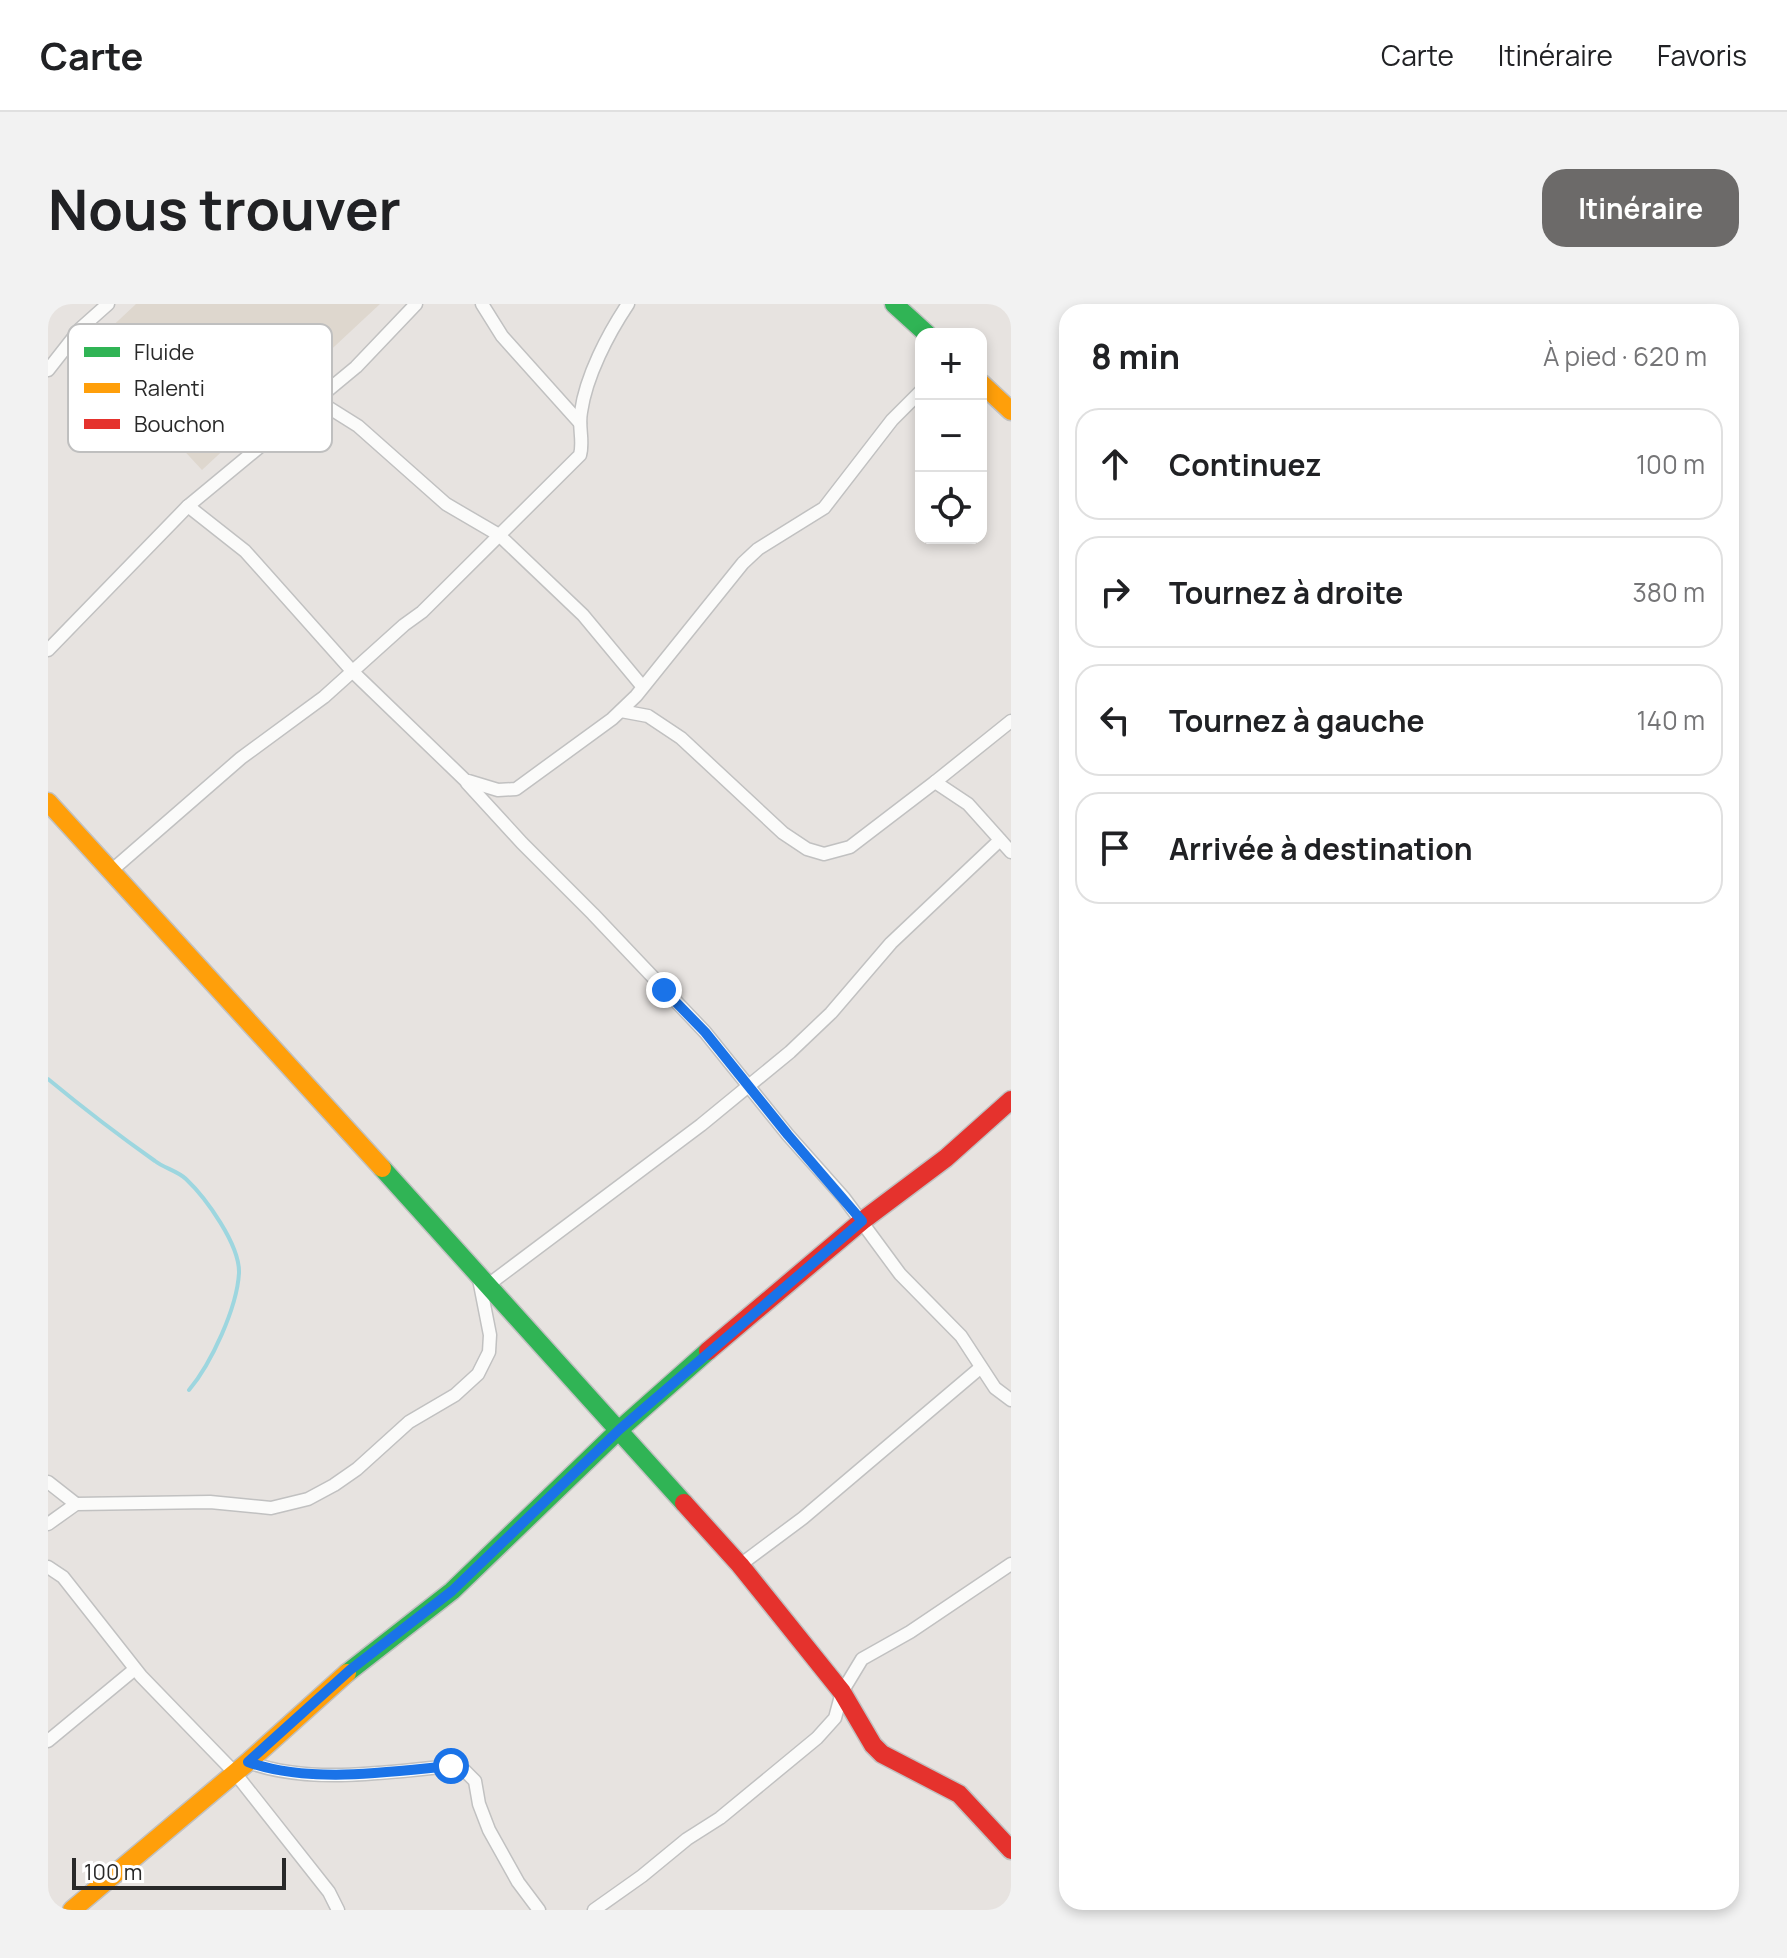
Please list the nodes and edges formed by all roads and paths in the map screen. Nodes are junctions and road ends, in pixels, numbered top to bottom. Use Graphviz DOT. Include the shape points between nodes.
graph roads {
  1 [pos="108,304"];
  2 [pos="416,304"];
  3 [pos="482,304"];
  4 [pos="628,304"];
  5 [pos="894,304"];
  6 [pos="86,324"];
  7 [pos="920,328"];
  8 [pos="68,345"];
  9 [pos="48,370"];
  10 [pos="332,385"];
  11 [pos="987,389"];
  12 [pos="915,397"];
  13 [pos="1011,411"];
  14 [pos="332,412"];
  15 [pos="580,423"];
  16 [pos="252,452"];
  17 [pos="188,506"];
  18 [pos="499,535"];
  19 [pos="48,650"];
  20 [pos="353,672"];
  21 [pos="642,686"];
  22 [pos="621,711"];
  23 [pos="1011,721"];
  24 [pos="465,780"];
  25 [pos="935,782"];
  26 [pos="48,802"];
  27 [pos="1000,840"];
  28 [pos="1011,852"];
  29 [pos="111,871"];
  30 [pos="750,1087"];
  31 [pos="1011,1100"];
  32 [pos="862,1221"];
  33 [pos="482,1279"];
  34 [pos="980,1368"];
  35 [pos="1011,1400"];
  36 [pos="620,1429"];
  37 [pos="48,1482"];
  38 [pos="76,1504"];
  39 [pos="48,1524"];
  40 [pos="1011,1564"];
  41 [pos="740,1565"];
  42 [pos="48,1567"];
  43 [pos="135,1669"];
  44 [pos="842,1692"];
  45 [pos="48,1741"];
  46 [pos="242,1768"];
  47 [pos="1011,1850"];
  48 [pos="72,1910"];
  49 [pos="338,1910"];
  50 [pos="539,1910"];
  51 [pos="594,1910"];
  1 -- 6 [label="street"];
  2 -- 10 [label="street" via="372,353"];
  3 -- 15 [label="street" via="502,336"];
  4 -- 15 [label="street" via="592,370"];
  5 -- 7 [label="street"];
  8 -- 9 [label="street"];
  11 -- 13 [label="street"];
  12 -- 21 [label="street" via="824,508 743,563"];
  14 -- 18 [label="street" via="352,421 446,504"];
  15 -- 18 [label="street" via="580,455"];
  16 -- 17 [label="street"];
  17 -- 19 [label="street"];
  17 -- 20 [label="street" via="245,551"];
  18 -- 20 [label="street"];
  18 -- 21 [label="street" via="583,615"];
  20 -- 24 [label="street"];
  20 -- 29 [label="street" via="253,748"];
  21 -- 22 [label="street"];
  22 -- 24 [label="street" via="516,789 498,790"];
  22 -- 25 [label="street" via="648,716 681,738 783,833 824,854 850,847"];
  23 -- 25 [label="street"];
  24 -- 30 [label="street" via="705,1032"];
  25 -- 27 [label="street" via="968,804"];
  26 -- 29 [label="street"];
  27 -- 28 [label="street"];
  27 -- 30 [label="street" via="891,943 815,1029"];
  29 -- 33 [label="street"];
  30 -- 32 [label="street"];
  30 -- 33 [label="street"];
  31 -- 32 [label="street" via="946,1158"];
  32 -- 34 [label="street" via="900,1274 961,1336"];
  32 -- 36 [label="street"];
  33 -- 36 [label="street"];
  33 -- 38 [label="street" via="490,1335 489,1352 478,1374 455,1395 409,1422 334,1485 308,1499 271,1508 210,1502"];
  34 -- 35 [label="street"];
  34 -- 41 [label="street"];
  36 -- 41 [label="street"];
  36 -- 46 [label="street" via="452,1591 350,1670"];
  37 -- 38 [label="street"];
  38 -- 39 [label="street"];
  40 -- 44 [label="street" via="871,1652"];
  41 -- 44 [label="street"];
  42 -- 43 [label="street" via="63,1577"];
  43 -- 45 [label="street"];
  43 -- 46 [label="street"];
  44 -- 47 [label="street" via="882,1754 959,1794"];
  44 -- 51 [label="street" via="835,1718 817,1738 720,1818"];
  46 -- 48 [label="street"];
  46 -- 49 [label="street"];
  46 -- 50 [label="street" via="322,1775 451,1766 464,1770 475,1781 483,1816 505,1860"];
}
